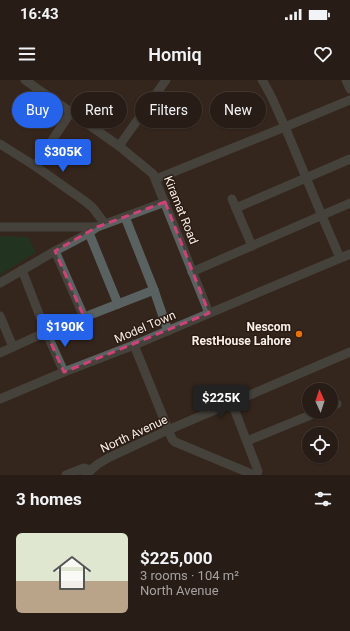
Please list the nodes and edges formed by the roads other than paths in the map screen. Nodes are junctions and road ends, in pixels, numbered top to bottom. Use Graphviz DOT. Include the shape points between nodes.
graph roads {
  1 [pos="25,80"];
  2 [pos="166,80"];
  3 [pos="262,80"];
  4 [pos="346,80"];
  5 [pos="350,89"];
  6 [pos="350,100"];
  7 [pos="71,112"];
  8 [pos="285,127"];
  9 [pos="94,128"];
  10 [pos="119,146"];
  11 [pos="1,148"];
  12 [pos="350,159"];
  13 [pos="35,166"];
  14 [pos="306,177"];
  15 [pos="156,179"];
  16 [pos="232,199"];
  17 [pos="165,202"];
  18 [pos="350,203"];
  19 [pos="236,208"];
  20 [pos="322,216"];
  21 [pos="125,217"];
  22 [pos="0,226"];
  23 [pos="101,226"];
  24 [pos="88,233"];
  25 [pos="252,246"];
  26 [pos="55,251"];
  27 [pos="350,254"];
  28 [pos="340,258"];
  29 [pos="22,270"];
  30 [pos="192,272"];
  31 [pos="0,283"];
  32 [pos="154,290"];
  33 [pos="118,304"];
  34 [pos="209,313"];
  35 [pos="0,316"];
  36 [pos="84,317"];
  37 [pos="168,331"];
  38 [pos="46,332"];
  39 [pos="134,345"];
  40 [pos="13,347"];
  41 [pos="350,352"];
  42 [pos="0,353"];
  43 [pos="64,372"];
  44 [pos="0,399"];
  45 [pos="232,403"];
  46 [pos="302,419"];
  47 [pos="168,430"];
  48 [pos="247,441"];
  49 [pos="88,472"];
  50 [pos="66,475"];
  51 [pos="254,475"];
  52 [pos="257,475"];
  1 -- 7 [label="street, Kiramat Road"];
  2 -- 10 [label="street"];
  3 -- 8 [label="street"];
  4 -- 5 [label="street"];
  6 -- 8 [label="street"];
  7 -- 13 [label="street"];
  8 -- 14 [label="street"];
  8 -- 15 [label="street"];
  9 -- 10 [label="street, Kiramat Road"];
  10 -- 15 [label="street, Kiramat Road"];
  11 -- 13 [label="street"];
  12 -- 14 [label="street"];
  13 -- 23 [label="street" via="93,208"];
  14 -- 19 [label="street"];
  14 -- 20 [label="street"];
  15 -- 17 [label="street, Kiramat Road"];
  16 -- 19 [label="street"];
  17 -- 21 [label="street"];
  17 -- 30 [label="street, Kiramat Road"];
  18 -- 20 [label="street"];
  19 -- 25 [label="street"];
  20 -- 25 [label="street"];
  20 -- 28 [label="street"];
  21 -- 23 [label="street"];
  21 -- 32 [label="street"];
  22 -- 23 [label="street"];
  23 -- 24 [label="street"];
  24 -- 26 [label="street"];
  24 -- 33 [label="street"];
  25 -- 30 [label="street"];
  26 -- 29 [label="street"];
  26 -- 36 [label="street"];
  27 -- 28 [label="street, Model Town"];
  28 -- 34 [label="street, Model Town"];
  29 -- 31 [label="street"];
  29 -- 38 [label="street"];
  30 -- 34 [label="street, Kiramat Road"];
  32 -- 33 [label="street"];
  32 -- 37 [label="street"];
  33 -- 36 [label="street"];
  34 -- 37 [label="street, Model Town"];
  35 -- 40 [label="street"];
  36 -- 38 [label="street"];
  37 -- 39 [label="street, Model Town"];
  38 -- 40 [label="street"];
  38 -- 43 [label="street"];
  39 -- 43 [label="street, Model Town"];
  39 -- 47 [label="street"];
  40 -- 42 [label="street"];
  41 -- 45 [label="street, North Avenue"];
  43 -- 44 [label="street, Model Town"];
  45 -- 47 [label="street, North Avenue"];
  45 -- 48 [label="street"];
  46 -- 48 [label="street"];
  47 -- 49 [label="street, North Avenue" via="108,458"];
  47 -- 51 [label="street" via="175,442"];
  48 -- 52 [label="street" via="258,471"];
  49 -- 50 [label="street" via="84,468"];
}
